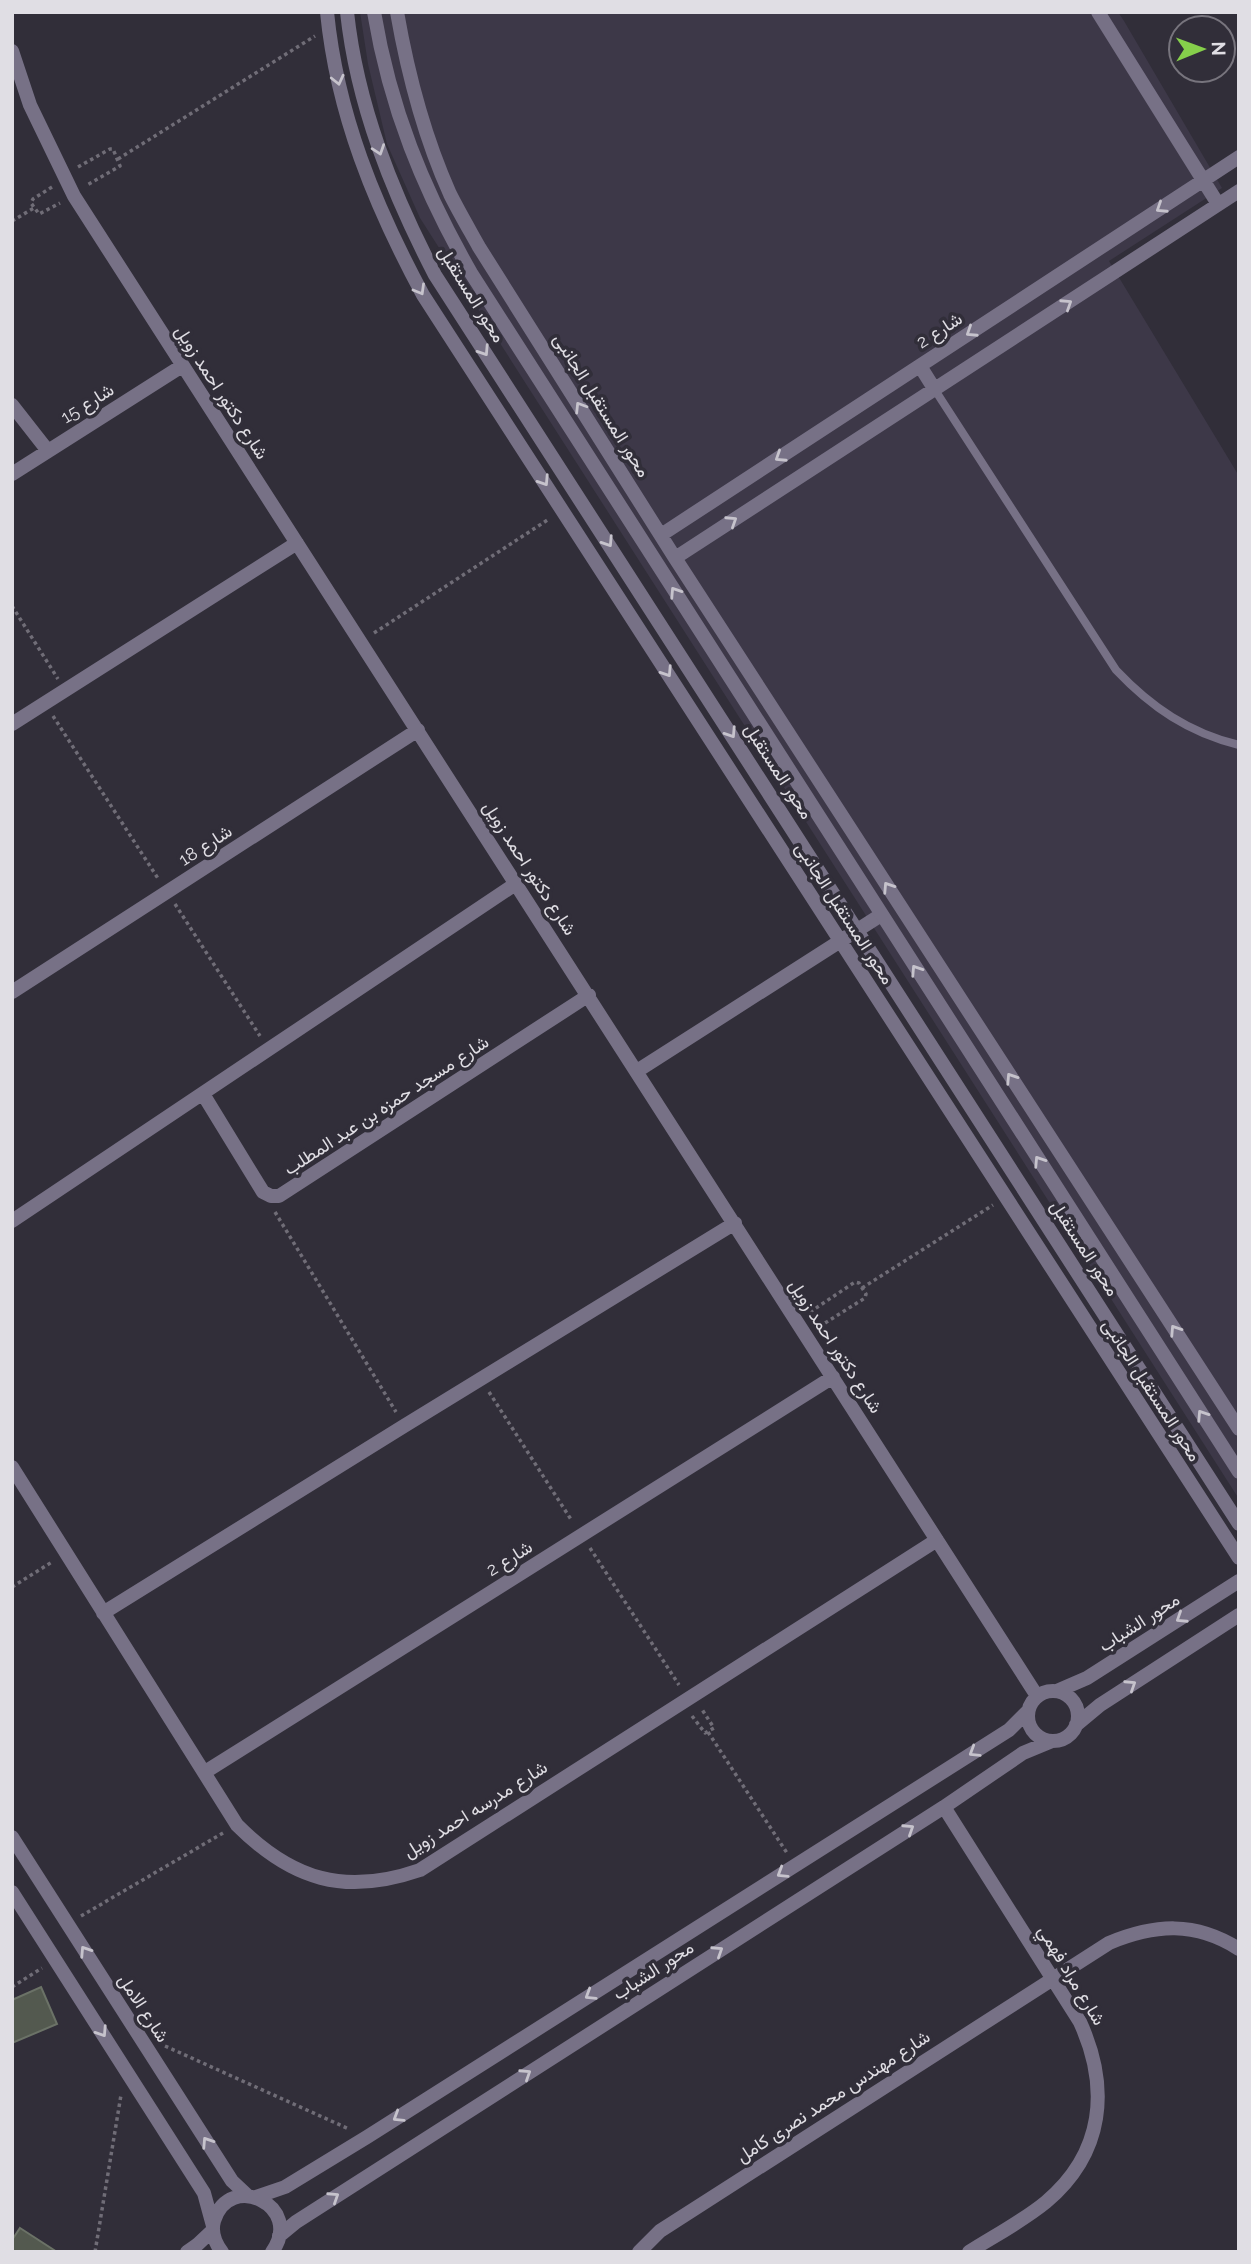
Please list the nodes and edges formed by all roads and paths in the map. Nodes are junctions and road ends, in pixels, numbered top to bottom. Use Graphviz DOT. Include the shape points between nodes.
graph roads {
  1 [pos="327,12"];
  2 [pos="347,12"];
  3 [pos="374,12"];
  4 [pos="397,12"];
  5 [pos="1098,12"];
  6 [pos="328,27"];
  7 [pos="12,51"];
  8 [pos="1239,157"];
  9 [pos="118,159"];
  10 [pos="64,178"];
  11 [pos="1202,181"];
  12 [pos="1239,191"];
  13 [pos="74,194"];
  14 [pos="1218,204"];
  15 [pos="34,208"];
  16 [pos="12,221"];
  17 [pos="182,366"];
  18 [pos="919,366"];
  19 [pos="935,390"];
  20 [pos="12,405"];
  21 [pos="48,451"];
  22 [pos="12,474"];
  23 [pos="563,510"];
  24 [pos="661,535"];
  25 [pos="297,543"];
  26 [pos="675,558"];
  27 [pos="12,606"];
  28 [pos="361,641"];
  29 [pos="65,690"];
  30 [pos="45,703"];
  31 [pos="12,724"];
  32 [pos="418,730"];
  33 [pos="1239,745"];
  34 [pos="517,883"];
  35 [pos="167,892"];
  36 [pos="881,915"];
  37 [pos="858,929"];
  38 [pos="840,941"];
  39 [pos="12,992"];
  40 [pos="589,995"];
  41 [pos="269,1049"];
  42 [pos="637,1071"];
  43 [pos="203,1094"];
  44 [pos="274,1196"];
  45 [pos="1005,1197"];
  46 [pos="12,1221"];
  47 [pos="735,1223"];
  48 [pos="862,1288"];
  49 [pos="797,1321"];
  50 [pos="806,1335"];
  51 [pos="833,1377"];
  52 [pos="404,1426"];
  53 [pos="1239,1429"];
  54 [pos="12,1467"];
  55 [pos="1239,1472"];
  56 [pos="1239,1524"];
  57 [pos="937,1539"];
  58 [pos="66,1553"];
  59 [pos="1239,1558"];
  60 [pos="1239,1581"];
  61 [pos="12,1587"];
  62 [pos="103,1613"];
  63 [pos="1239,1615"];
  64 [pos="1057,1690"];
  65 [pos="1037,1696"];
  66 [pos="687,1698"];
  67 [pos="1028,1711"];
  68 [pos="1076,1725"];
  69 [pos="708,1731"];
  70 [pos="1052,1741"];
  71 [pos="205,1772"];
  72 [pos="944,1807"];
  73 [pos="237,1825"];
  74 [pos="12,1837"];
  75 [pos="795,1864"];
  76 [pos="12,1892"];
  77 [pos="68,1924"];
  78 [pos="1239,1949"];
  79 [pos="56,1960"];
  80 [pos="1052,1977"];
  81 [pos="12,1987"];
  82 [pos="163,2045"];
  83 [pos="126,2069"];
  84 [pos="367,2137"];
  85 [pos="252,2197"];
  86 [pos="213,2228"];
  87 [pos="278,2245"];
  88 [pos="94,2252"];
  89 [pos="187,2252"];
  90 [pos="222,2252"];
  91 [pos="639,2252"];
  92 [pos="969,2252"];
  1 -- 6 [label="street, محور المستقبل الجانبى"];
  2 -- 37 [label="street, محور المستقبل, one-way" via="372,128 410,228 435,275"];
  36 -- 3 [label="street, محور المستقبل, one-way" via="471,273 425,186 407,140 391,93"];
  24 -- 4 [label="street, محور المستقبل الجانبى, one-way" via="478,247 450,194 425,130"];
  5 -- 11 [label="street"];
  6 -- 9 [label="path"];
  6 -- 23 [label="street, محور المستقبل الجانبى, one-way" via="351,133 395,243 423,295"];
  7 -- 10 [label="street, شارع دكتور احمد زويل" via="30,105"];
  8 -- 11 [label="street, شارع 2"];
  9 -- 10 [label="path" via="110,149"];
  9 -- 13 [label="path" via="120,166"];
  10 -- 13 [label="street, شارع دكتور احمد زويل"];
  10 -- 15 [label="path" via="30,201"];
  11 -- 14 [label="street"];
  11 -- 18 [label="street, شارع 2, one-way"];
  12 -- 14 [label="street"];
  13 -- 15 [label="path" via="42,213"];
  13 -- 17 [label="street, شارع دكتور احمد زويل"];
  19 -- 14 [label="street, one-way"];
  15 -- 16 [label="path"];
  17 -- 21 [label="street, شارع 15"];
  17 -- 25 [label="street, شارع دكتور احمد زويل"];
  18 -- 19 [label="street"];
  18 -- 24 [label="street, شارع 2, one-way"];
  26 -- 19 [label="street, one-way"];
  19 -- 33 [label="lane" via="1116,670 1161,712 1187,727"];
  20 -- 21 [label="street"];
  21 -- 22 [label="street, شارع 15"];
  23 -- 28 [label="path"];
  23 -- 38 [label="street, محور المستقبل الجانبى, one-way"];
  24 -- 26 [label="street, محور المستقبل الجانبى"];
  25 -- 28 [label="street, شارع دكتور احمد زويل"];
  25 -- 29 [label="street"];
  53 -- 26 [label="street, محور المستقبل الجانبى, one-way"];
  27 -- 29 [label="path"];
  28 -- 32 [label="street, شارع دكتور احمد زويل"];
  29 -- 30 [label="street"];
  30 -- 31 [label="street"];
  30 -- 35 [label="path"];
  32 -- 34 [label="street, شارع دكتور احمد زويل"];
  32 -- 35 [label="street, شارع 18"];
  34 -- 40 [label="street, شارع دكتور احمد زويل"];
  34 -- 41 [label="street"];
  35 -- 39 [label="street, شارع 18"];
  35 -- 41 [label="path"];
  36 -- 37 [label="street"];
  55 -- 36 [label="street, محور المستقبل, one-way"];
  37 -- 38 [label="street"];
  37 -- 56 [label="street, محور المستقبل"];
  38 -- 42 [label="street"];
  38 -- 45 [label="street, محور المستقبل الجانبى"];
  40 -- 42 [label="street, شارع دكتور احمد زويل"];
  40 -- 44 [label="street, شارع مسجد حمزه بن عبد المطلب" via="286,1193"];
  41 -- 43 [label="street"];
  42 -- 47 [label="street, شارع دكتور احمد زويل"];
  43 -- 44 [label="street, شارع مسجد حمزه بن عبد المطلب" via="263,1192"];
  43 -- 46 [label="street"];
  44 -- 52 [label="path" via="277,1215"];
  45 -- 48 [label="path"];
  45 -- 59 [label="street, محور المستقبل الجانبى"];
  47 -- 49 [label="street, شارع دكتور احمد زويل"];
  47 -- 52 [label="street"];
  48 -- 49 [label="path" via="855,1282"];
  48 -- 50 [label="path" via="865,1298"];
  49 -- 50 [label="street, شارع دكتور احمد زويل"];
  50 -- 51 [label="street, شارع دكتور احمد زويل"];
  51 -- 57 [label="street, شارع دكتور احمد زويل"];
  51 -- 71 [label="street, شارع 2"];
  52 -- 62 [label="street"];
  54 -- 58 [label="street, شارع مدرسه احمد زويل"];
  57 -- 65 [label="street, شارع دكتور احمد زويل"];
  57 -- 66 [label="street, شارع مدرسه احمد زويل"];
  58 -- 61 [label="path"];
  58 -- 62 [label="street, شارع مدرسه احمد زويل"];
  60 -- 64 [label="street, محور الشباب, one-way" via="1087,1678"];
  62 -- 71 [label="street, شارع مدرسه احمد زويل"];
  68 -- 63 [label="street, one-way"];
  64 -- 65 [label="street"];
  64 -- 68 [label="street" via="1073,1701"];
  65 -- 67 [label="street"];
  66 -- 69 [label="path" via="704,1732"];
  66 -- 69 [label="path" via="713,1725"];
  66 -- 73 [label="street, شارع مدرسه احمد زويل" via="420,1870 397,1878 372,1882 323,1879 277,1860"];
  67 -- 70 [label="street" via="1031,1729"];
  67 -- 75 [label="street, محور الشباب, one-way" via="1009,1730"];
  68 -- 70 [label="street" via="1064,1738"];
  69 -- 75 [label="path"];
  70 -- 72 [label="street, محور الشباب" via="1023,1753"];
  71 -- 73 [label="street, شارع مدرسه احمد زويل"];
  72 -- 80 [label="street, شارع مراد فهمي"];
  87 -- 72 [label="street, محور الشباب, one-way" via="286,2228"];
  73 -- 77 [label="path"];
  74 -- 77 [label="street, شارع الامل"];
  75 -- 84 [label="street, محور الشباب, one-way"];
  76 -- 79 [label="street"];
  85 -- 77 [label="street, شارع الامل, one-way" via="232,2181"];
  78 -- 80 [label="street, شارع مهندس محمد نصرى كامل" via="1203,1932 1155,1928 1109,1943"];
  79 -- 81 [label="path"];
  79 -- 83 [label="street, one-way"];
  80 -- 91 [label="street, شارع مهندس محمد نصرى كامل" via="660,2231"];
  80 -- 92 [label="street, شارع مراد فهمي" via="1080,2022 1097,2069 1099,2094 1089,2144 1078,2166 1044,2204"];
  82 -- 84 [label="path"];
  83 -- 86 [label="street" via="204,2193"];
  83 -- 88 [label="path"];
  84 -- 85 [label="street, محور الشباب" via="285,2187"];
  85 -- 86 [label="street, محور الشباب" via="225,2204"];
  85 -- 87 [label="street, شارع الامل" via="275,2212 280,2228"];
  86 -- 89 [label="street"];
  86 -- 90 [label="street"];
}
